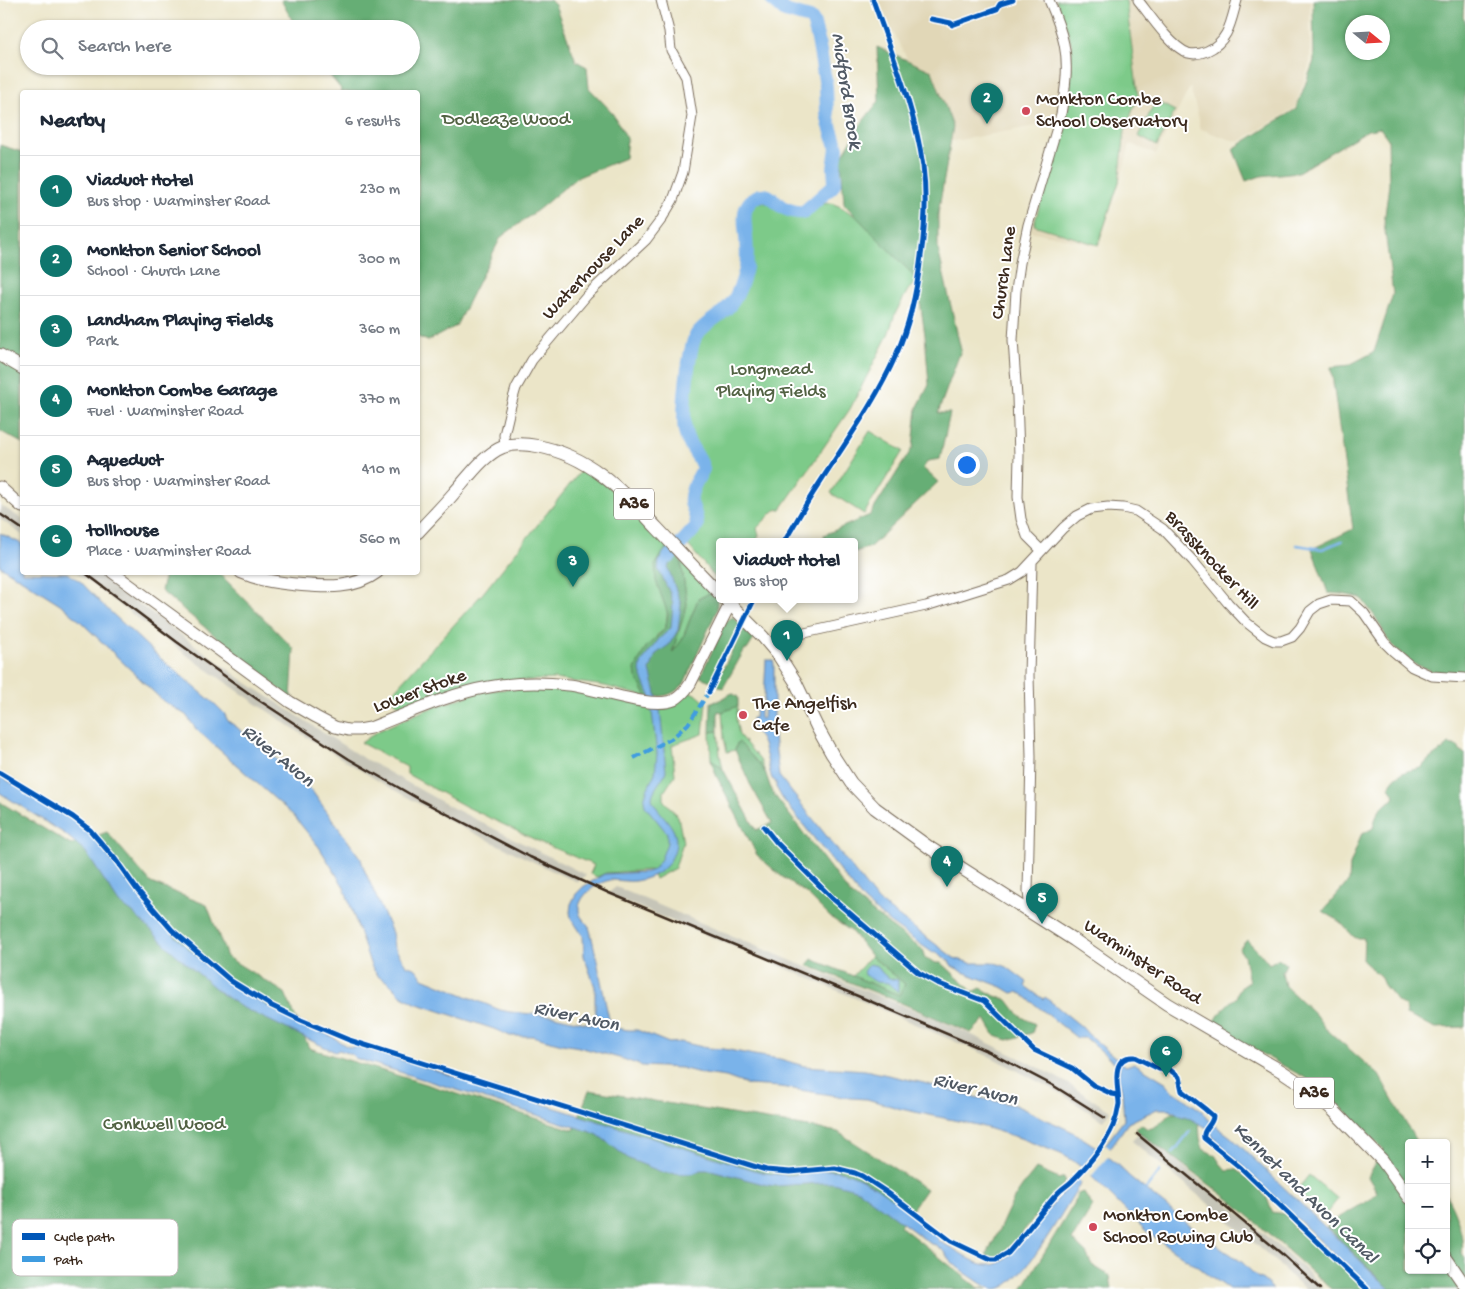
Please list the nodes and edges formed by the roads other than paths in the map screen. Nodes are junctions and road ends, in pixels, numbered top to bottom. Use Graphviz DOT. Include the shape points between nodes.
graph roads {
  1 [pos="661,0"];
  2 [pos="1049,0"];
  3 [pos="1138,0"];
  4 [pos="1237,0"];
  5 [pos="0,356"];
  6 [pos="20,367"];
  7 [pos="505,446"];
  8 [pos="0,487"];
  9 [pos="20,505"];
  10 [pos="420,530"];
  11 [pos="1041,550"];
  12 [pos="1032,563"];
  13 [pos="116,575"];
  14 [pos="249,575"];
  15 [pos="373,575"];
  16 [pos="716,590"];
  17 [pos="728,603"];
  18 [pos="729,603"];
  19 [pos="775,644"];
  20 [pos="1465,678"];
  21 [pos="1030,911"];
  22 [pos="1405,1192"];
  23 [pos="1450,1264"];
  24 [pos="1465,1286"];
  1 -- 7 [label="street, Waterhouse Lane" via="671,50 686,77 692,116 683,172 673,200 646,240 587,295 532,360 516,388 504,436"];
  2 -- 11 [label="street, Church Lane" via="1064,44 1064,97 1026,234 1016,291 1013,340 1018,497 1027,536"];
  3 -- 4 [label="street" via="1174,43 1186,52 1200,54 1220,43 1228,32"];
  5 -- 6 [label="highway"];
  7 -- 10 [label="highway" via="484,461"];
  7 -- 16 [label="highway, A36" via="529,444 549,448 592,467 611,481"];
  8 -- 9 [label="main road"];
  11 -- 12 [label="street, Brassknocker Hill"];
  11 -- 20 [label="street, Brassknocker Hill" via="1077,516 1090,510 1108,507 1136,511 1163,529 1246,622 1274,641 1292,637 1310,611 1319,604 1330,600 1350,601 1364,613 1393,652 1412,667 1432,676"];
  12 -- 19 [label="street, Brassknocker Hill" via="1009,580 926,606 800,634"];
  12 -- 21 [label="street" via="1028,675"];
  13 -- 17 [label="main road, Lower Stoke" via="290,702 326,723 348,730 370,728 468,691 498,685 536,683 573,686 636,700 671,701 690,684"];
  14 -- 15 [label="highway" via="269,582 332,587 364,581"];
  18 -- 19 [label="highway, Warminster Road / A36"];
  19 -- 21 [label="highway, Warminster Road / A36" via="816,727 867,801 930,848"];
  21 -- 22 [label="highway, Warminster Road / A36" via="1167,1004 1312,1091 1382,1160"];
  23 -- 24 [label="highway"];
}
